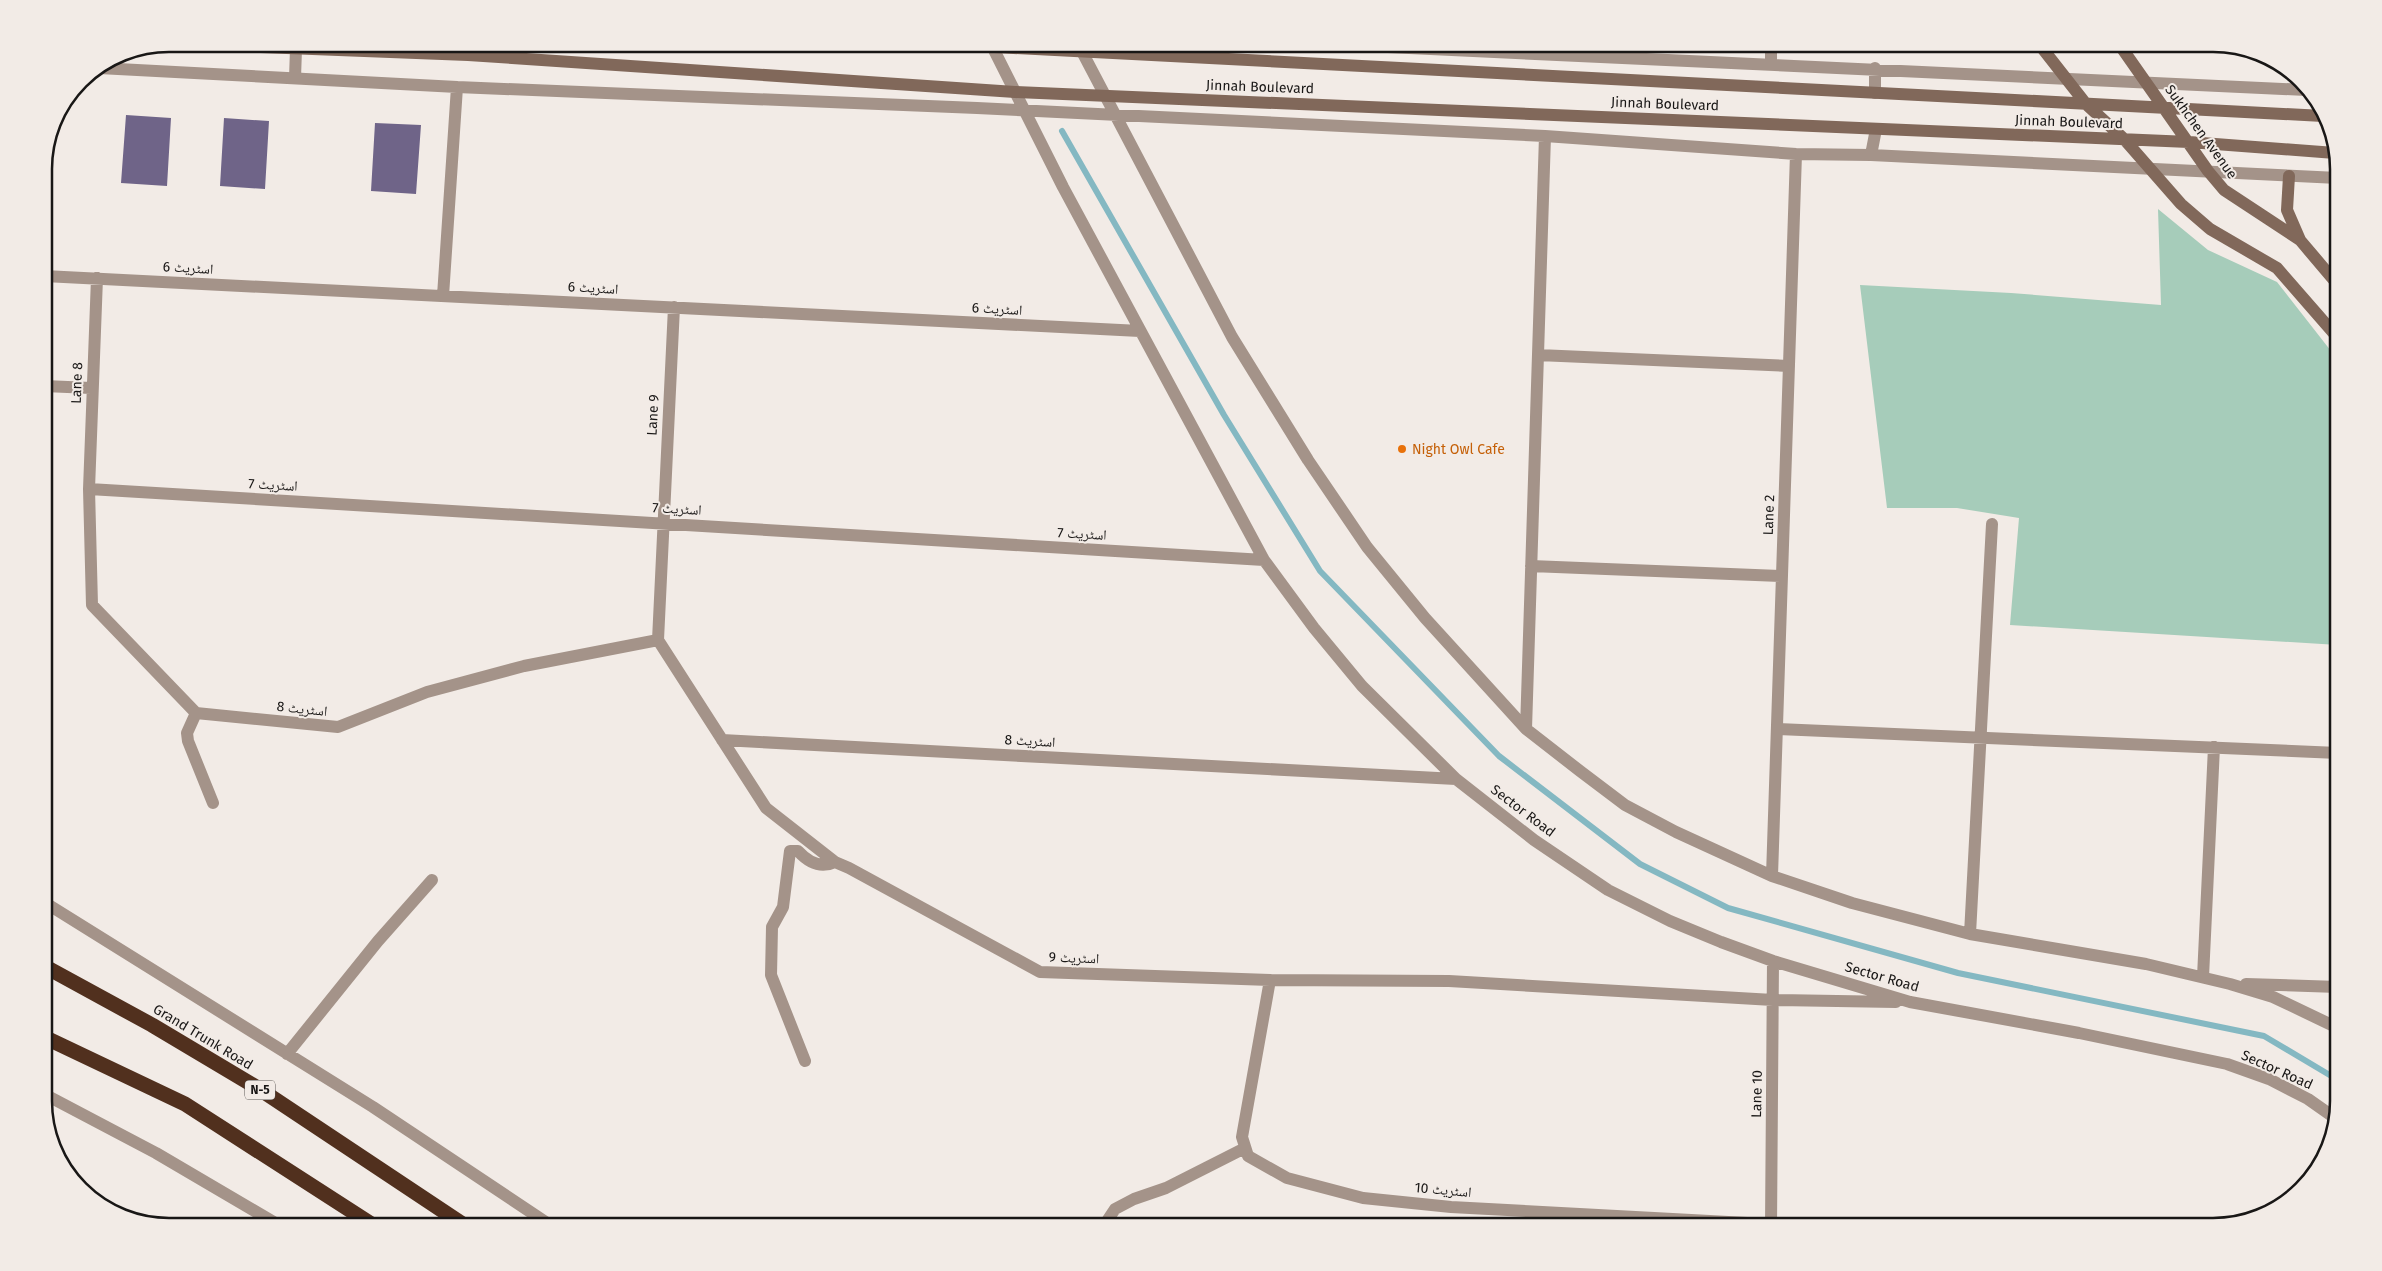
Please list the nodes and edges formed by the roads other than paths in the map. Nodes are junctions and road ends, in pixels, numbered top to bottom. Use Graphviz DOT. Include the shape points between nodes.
graph roads {
  1 [pos="296,52"];
  2 [pos="382,52"];
  3 [pos="995,52"];
  4 [pos="1082,52"];
  5 [pos="1151,52"];
  6 [pos="1503,52"];
  7 [pos="1771,52"];
  8 [pos="2044,52"];
  9 [pos="2125,52"];
  10 [pos="1771,64"];
  11 [pos="1875,68"];
  12 [pos="111,69"];
  13 [pos="295,78"];
  14 [pos="2066,79"];
  15 [pos="2146,80"];
  16 [pos="457,87"];
  17 [pos="2299,90"];
  18 [pos="1015,92"];
  19 [pos="1875,93"];
  20 [pos="1103,95"];
  21 [pos="2086,104"];
  22 [pos="2163,108"];
  23 [pos="1025,111"];
  24 [pos="1115,116"];
  25 [pos="2316,116"];
  26 [pos="1876,129"];
  27 [pos="1545,136"];
  28 [pos="2124,139"];
  29 [pos="2189,142"];
  30 [pos="2328,152"];
  31 [pos="1796,154"];
  32 [pos="1871,155"];
  33 [pos="2149,169"];
  34 [pos="2208,171"];
  35 [pos="2289,176"];
  36 [pos="2329,178"];
  37 [pos="2300,240"];
  38 [pos="2329,274"];
  39 [pos="53,276"];
  40 [pos="97,278"];
  41 [pos="443,296"];
  42 [pos="674,307"];
  43 [pos="2329,328"];
  44 [pos="1140,331"];
  45 [pos="1538,355"];
  46 [pos="1789,366"];
  47 [pos="53,386"];
  48 [pos="91,388"];
  49 [pos="89,490"];
  50 [pos="662,524"];
  51 [pos="1992,524"];
  52 [pos="1264,560"];
  53 [pos="1532,566"];
  54 [pos="1782,576"];
  55 [pos="658,640"];
  56 [pos="196,713"];
  57 [pos="1777,728"];
  58 [pos="1526,729"];
  59 [pos="1980,737"];
  60 [pos="722,740"];
  61 [pos="2214,747"];
  62 [pos="2330,753"];
  63 [pos="1456,779"];
  64 [pos="213,803"];
  65 [pos="835,862"];
  66 [pos="1772,876"];
  67 [pos="432,880"];
  68 [pos="53,908"];
  69 [pos="1970,934"];
  70 [pos="1773,961"];
  71 [pos="53,971"];
  72 [pos="2203,976"];
  73 [pos="1270,980"];
  74 [pos="2230,984"];
  75 [pos="2330,987"];
  76 [pos="1773,1000"];
  77 [pos="1910,1002"];
  78 [pos="2330,1024"];
  79 [pos="53,1042"];
  80 [pos="287,1054"];
  81 [pos="805,1061"];
  82 [pos="53,1099"];
  83 [pos="2329,1114"];
  84 [pos="1245,1148"];
  85 [pos="1632,1217"];
  86 [pos="267,1218"];
  87 [pos="362,1218"];
  88 [pos="453,1218"];
  89 [pos="540,1218"];
  90 [pos="1109,1218"];
  91 [pos="1647,1218"];
  92 [pos="1771,1218"];
  1 -- 13 [label="street"];
  2 -- 18 [label="street, Jinnah Boulevard"];
  3 -- 18 [label="street, Sector Road"];
  4 -- 20 [label="street"];
  5 -- 19 [label="street, Jinnah Boulevard"];
  6 -- 10 [label="street"];
  7 -- 10 [label="street"];
  8 -- 14 [label="street"];
  9 -- 15 [label="street, Sukhchen Avenue"];
  10 -- 11 [label="street"];
  11 -- 14 [label="street"];
  11 -- 19 [label="street"];
  12 -- 13 [label="street"];
  13 -- 16 [label="street"];
  14 -- 15 [label="street"];
  14 -- 21 [label="street"];
  15 -- 17 [label="street"];
  15 -- 22 [label="street, Sukhchen Avenue"];
  16 -- 23 [label="street"];
  16 -- 41 [label="street"];
  18 -- 20 [label="street, Jinnah Boulevard"];
  18 -- 23 [label="street, Sector Road"];
  19 -- 21 [label="street, Jinnah Boulevard"];
  20 -- 24 [label="street"];
  20 -- 26 [label="street, Jinnah Boulevard"];
  21 -- 22 [label="street, Jinnah Boulevard"];
  21 -- 28 [label="street"];
  22 -- 25 [label="street, Jinnah Boulevard"];
  22 -- 29 [label="street, Sukhchen Avenue"];
  23 -- 24 [label="street"];
  23 -- 44 [label="street, Sector Road"];
  24 -- 27 [label="street"];
  24 -- 58 [label="street" via="1232,337 1324,484 1367,547 1425,618"];
  26 -- 28 [label="street, Jinnah Boulevard"];
  26 -- 32 [label="street"];
  27 -- 31 [label="street"];
  27 -- 45 [label="street"];
  28 -- 29 [label="street, Jinnah Boulevard"];
  28 -- 33 [label="street"];
  29 -- 30 [label="street, Jinnah Boulevard"];
  29 -- 34 [label="street, Sukhchen Avenue"];
  31 -- 32 [label="street"];
  31 -- 46 [label="street, Lane 2"];
  32 -- 33 [label="street"];
  33 -- 34 [label="street"];
  33 -- 43 [label="street" via="2181,204 2210,229 2277,268"];
  34 -- 35 [label="street"];
  34 -- 37 [label="street, Sukhchen Avenue" via="2224,190"];
  35 -- 36 [label="street"];
  35 -- 37 [label="street" via="2287,210"];
  37 -- 38 [label="street, Sukhchen Avenue"];
  39 -- 40 [label="street, اسٹریٹ 6"];
  40 -- 41 [label="street, اسٹریٹ 6"];
  40 -- 48 [label="street, Lane 8"];
  41 -- 42 [label="street, اسٹریٹ 6"];
  42 -- 44 [label="street, اسٹریٹ 6"];
  42 -- 50 [label="street, Lane 9"];
  44 -- 52 [label="street, Sector Road"];
  45 -- 46 [label="street"];
  45 -- 53 [label="street"];
  46 -- 54 [label="street, Lane 2"];
  47 -- 48 [label="street"];
  48 -- 49 [label="street, Lane 8"];
  49 -- 50 [label="street, اسٹریٹ 7"];
  49 -- 56 [label="street" via="92,605"];
  50 -- 52 [label="street, اسٹریٹ 7"];
  50 -- 55 [label="street"];
  51 -- 59 [label="street"];
  52 -- 63 [label="street, Sector Road" via="1362,686"];
  53 -- 54 [label="street"];
  53 -- 58 [label="street"];
  54 -- 57 [label="street, Lane 2"];
  55 -- 56 [label="street, اسٹریٹ 8" via="524,666 444,688 338,728"];
  55 -- 60 [label="street"];
  56 -- 64 [label="street" via="187,733 188,741"];
  57 -- 59 [label="street"];
  57 -- 66 [label="street, Lane 2"];
  58 -- 66 [label="street" via="1625,805"];
  59 -- 61 [label="street"];
  59 -- 69 [label="street"];
  60 -- 63 [label="street, اسٹریٹ 8"];
  60 -- 65 [label="street, اسٹریٹ 9" via="766,808"];
  61 -- 62 [label="street"];
  61 -- 72 [label="street"];
  63 -- 70 [label="street, Sector Road" via="1534,840 1608,890 1670,921"];
  65 -- 73 [label="street, اسٹریٹ 9" via="1040,972"];
  65 -- 81 [label="street" via="827,866 813,863 798,851 790,851 783,907 772,927 772,975"];
  66 -- 69 [label="street" via="1852,903"];
  67 -- 80 [label="street"];
  68 -- 80 [label="street"];
  69 -- 72 [label="street"];
  70 -- 76 [label="street, Lane 10"];
  70 -- 77 [label="street, Sector Road"];
  71 -- 88 [label="highway, Grand Trunk Road / N-5" via="261,1090"];
  72 -- 74 [label="street"];
  73 -- 76 [label="street, اسٹریٹ 9" via="1449,982"];
  73 -- 84 [label="street" via="1242,1136"];
  74 -- 75 [label="street"];
  74 -- 78 [label="street" via="2273,997"];
  76 -- 77 [label="street, اسٹریٹ 9"];
  76 -- 92 [label="street, Lane 10"];
  77 -- 83 [label="street, Sector Road" via="2227,1064 2268,1079 2308,1099"];
  79 -- 87 [label="highway" via="185,1104"];
  80 -- 89 [label="street"];
  82 -- 86 [label="street" via="156,1153"];
  84 -- 85 [label="street, اسٹریٹ 10" via="1248,1156 1287,1178 1363,1198 1451,1207"];
  84 -- 90 [label="street" via="1166,1188 1134,1199 1115,1209"];
  85 -- 91 [label="street, اسٹریٹ 10"];
}
